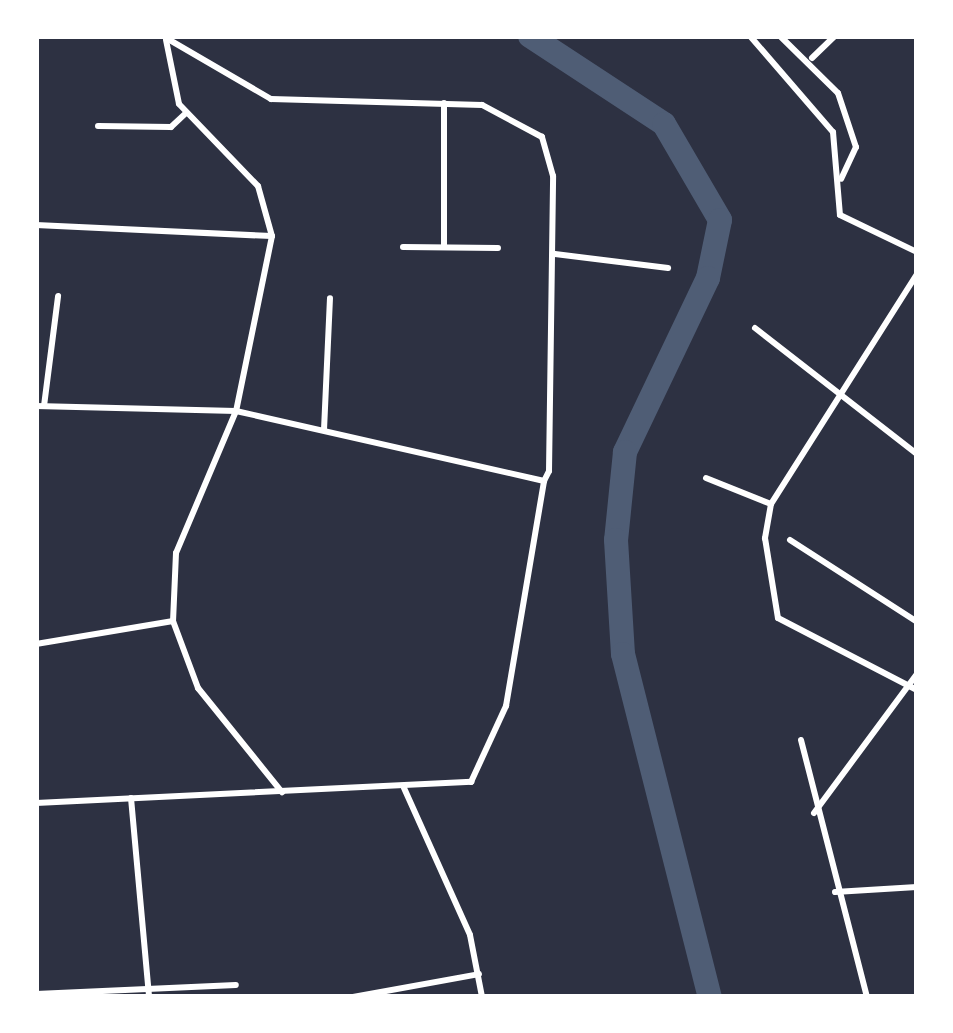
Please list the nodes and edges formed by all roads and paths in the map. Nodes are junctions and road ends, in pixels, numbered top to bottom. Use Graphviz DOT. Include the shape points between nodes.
graph roads {
  1 [pos="750,36"];
  2 [pos="780,36"];
  3 [pos="835,36"];
  4 [pos="166,37"];
  5 [pos="812,58"];
  6 [pos="444,103"];
  7 [pos="186,113"];
  8 [pos="98,125"];
  9 [pos="839,181"];
  10 [pos="36,225"];
  11 [pos="272,236"];
  12 [pos="403,247"];
  13 [pos="444,247"];
  14 [pos="498,248"];
  15 [pos="917,252"];
  16 [pos="555,254"];
  17 [pos="668,268"];
  18 [pos="917,274"];
  19 [pos="58,296"];
  20 [pos="330,298"];
  21 [pos="755,328"];
  22 [pos="842,389"];
  23 [pos="40,406"];
  24 [pos="236,412"];
  25 [pos="324,430"];
  26 [pos="917,454"];
  27 [pos="706,478"];
  28 [pos="544,481"];
  29 [pos="771,504"];
  30 [pos="790,540"];
  31 [pos="173,621"];
  32 [pos="917,622"];
  33 [pos="36,644"];
  34 [pos="917,674"];
  35 [pos="913,688"];
  36 [pos="801,740"];
  37 [pos="403,787"];
  38 [pos="281,792"];
  39 [pos="131,798"];
  40 [pos="36,803"];
  41 [pos="814,813"];
  42 [pos="917,887"];
  43 [pos="835,892"];
  44 [pos="479,974"];
  45 [pos="236,985"];
  46 [pos="422,985"];
  47 [pos="148,993"];
  48 [pos="36,994"];
  49 [pos="352,997"];
  50 [pos="424,997"];
  51 [pos="482,997"];
  52 [pos="867,997"];
  1 -- 9 [label="street" via="833,132"];
  2 -- 5 [label="street"];
  3 -- 5 [label="street"];
  4 -- 6 [label="street" via="272,99"];
  4 -- 7 [label="street"];
  5 -- 9 [label="street" via="856,147"];
  6 -- 13 [label="street"];
  6 -- 16 [label="street" via="505,110 542,137"];
  7 -- 8 [label="street" via="171,128"];
  7 -- 11 [label="street" via="258,185"];
  9 -- 15 [label="street" via="840,215"];
  10 -- 11 [label="street"];
  11 -- 24 [label="street"];
  12 -- 13 [label="street"];
  13 -- 14 [label="street"];
  16 -- 17 [label="street"];
  16 -- 28 [label="street"];
  18 -- 22 [label="street"];
  19 -- 23 [label="street"];
  20 -- 25 [label="street"];
  21 -- 22 [label="street"];
  22 -- 26 [label="street"];
  22 -- 29 [label="street"];
  23 -- 24 [label="street"];
  24 -- 25 [label="street"];
  24 -- 31 [label="street" via="185,517"];
  25 -- 28 [label="street"];
  27 -- 29 [label="street"];
  28 -- 37 [label="street" via="506,706 471,782"];
  29 -- 35 [label="street" via="778,618"];
  30 -- 32 [label="street"];
  31 -- 33 [label="street"];
  31 -- 38 [label="street" via="198,688"];
  34 -- 35 [label="street"];
  35 -- 41 [label="street"];
  36 -- 41 [label="street"];
  37 -- 38 [label="street"];
  37 -- 44 [label="street"];
  38 -- 39 [label="street"];
  39 -- 40 [label="street"];
  39 -- 47 [label="street"];
  41 -- 43 [label="street"];
  42 -- 43 [label="street"];
  43 -- 52 [label="street"];
  44 -- 46 [label="street"];
  44 -- 51 [label="street"];
  45 -- 47 [label="street"];
  46 -- 49 [label="street"];
  46 -- 50 [label="street"];
  47 -- 48 [label="street"];
}
